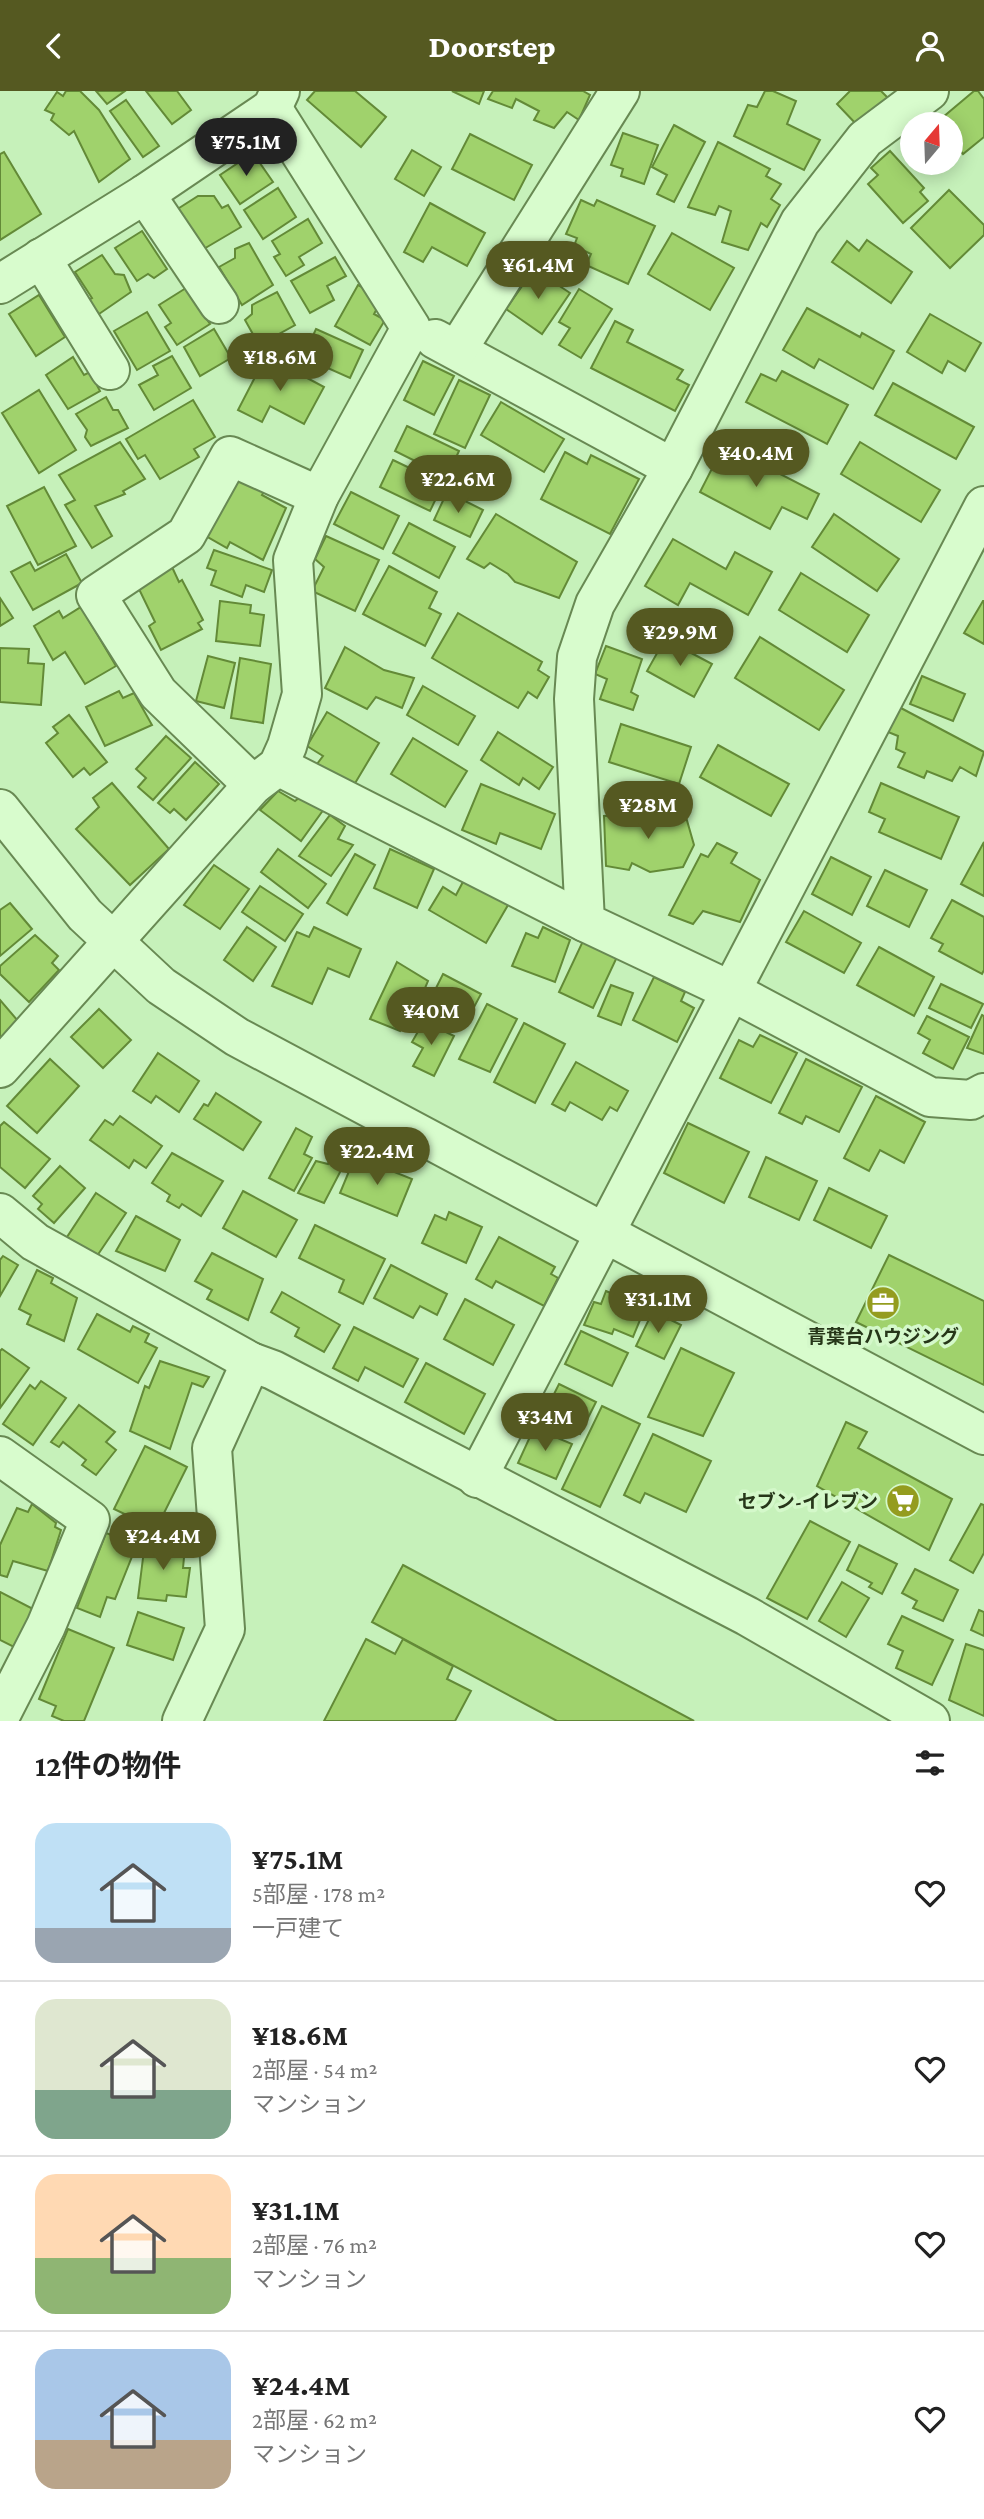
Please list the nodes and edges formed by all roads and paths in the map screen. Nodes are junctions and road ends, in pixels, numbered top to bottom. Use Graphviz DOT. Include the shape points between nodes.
graph roads {
  1 [pos="620,91"];
  2 [pos="929,91"];
  3 [pos="276,100"];
  4 [pos="145,194"];
  5 [pos="41,258"];
  6 [pos="0,284"];
  7 [pos="219,304"];
  8 [pos="411,328"];
  9 [pos="457,350"];
  10 [pos="110,370"];
  11 [pos="673,467"];
  12 [pos="319,496"];
  13 [pos="984,506"];
  14 [pos="265,775"];
  15 [pos="0,809"];
  16 [pos="585,922"];
  17 [pos="113,942"];
  18 [pos="731,991"];
  19 [pos="0,1068"];
  20 [pos="984,1093"];
  21 [pos="0,1213"];
  22 [pos="606,1234"];
  23 [pos="251,1361"];
  24 [pos="984,1435"];
  25 [pos="0,1456"];
  26 [pos="477,1478"];
  27 [pos="0,1716"];
  28 [pos="182,1721"];
  29 [pos="930,1721"];
  1 -- 9 [label="street"];
  2 -- 11 [label="street" via="865,139 800,222"];
  3 -- 4 [label="street"];
  3 -- 8 [label="street"];
  4 -- 5 [label="street"];
  4 -- 7 [label="street"];
  5 -- 6 [label="street"];
  5 -- 10 [label="street"];
  8 -- 9 [label="street"];
  8 -- 12 [label="street"];
  9 -- 11 [label="street"];
  11 -- 16 [label="street" via="595,604 577,657 574,699"];
  12 -- 14 [label="street" via="293,560 302,694 287,746"];
  12 -- 14 [label="street" via="230,456 186,535 96,595 158,693"];
  13 -- 18 [label="street"];
  14 -- 16 [label="street"];
  14 -- 17 [label="street"];
  15 -- 17 [label="street" via="85,915"];
  16 -- 18 [label="street"];
  17 -- 19 [label="street"];
  17 -- 22 [label="street" via="161,986 237,1037"];
  18 -- 20 [label="street" via="929,1097 971,1100"];
  18 -- 22 [label="street"];
  21 -- 23 [label="street" via="35,1242"];
  22 -- 24 [label="street"];
  22 -- 26 [label="street"];
  23 -- 26 [label="street"];
  23 -- 28 [label="street" via="212,1448 225,1629"];
  25 -- 27 [label="street" via="90,1520 46,1626"];
  26 -- 29 [label="street" via="747,1616"];
}
